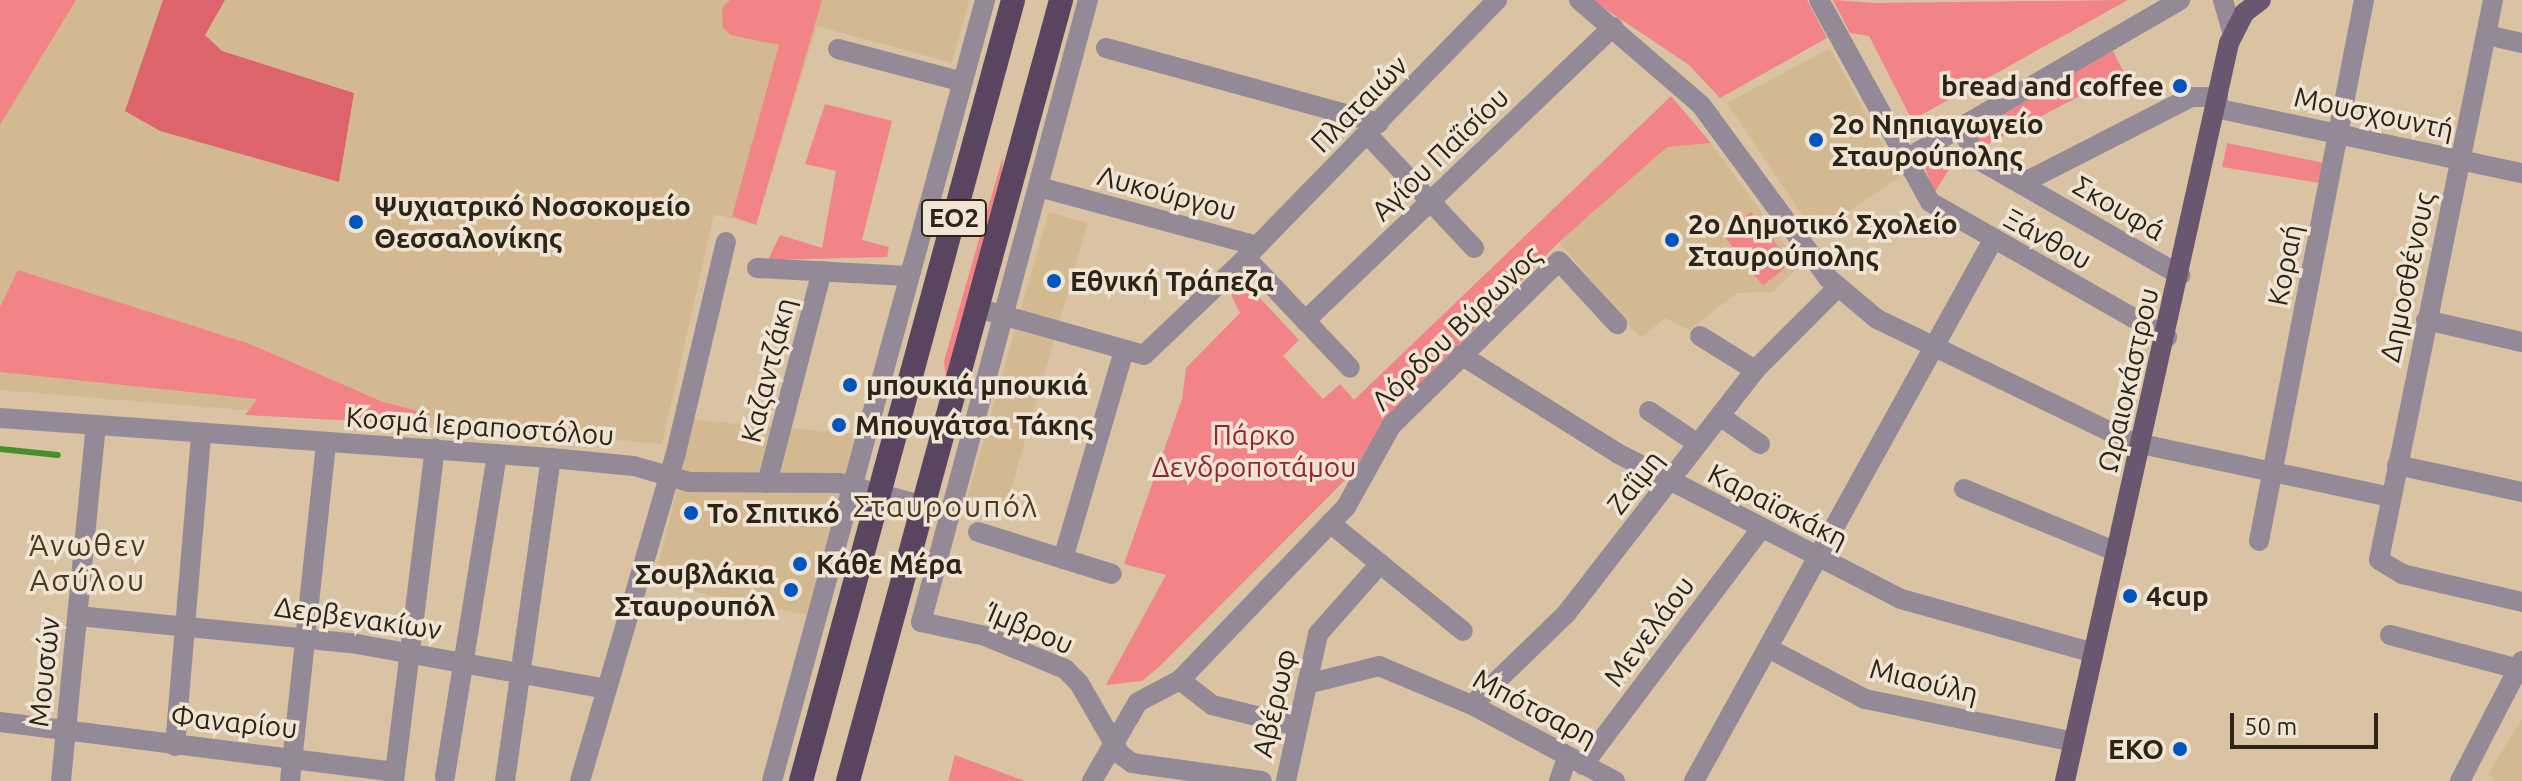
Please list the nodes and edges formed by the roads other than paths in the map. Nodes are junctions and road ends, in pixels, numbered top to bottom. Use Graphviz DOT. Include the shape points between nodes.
graph roads {
  1 [pos="985,0"];
  2 [pos="1013,0"];
  3 [pos="1061,0"];
  4 [pos="1088,0"];
  5 [pos="1497,0"];
  6 [pos="1579,0"];
  7 [pos="1819,0"];
  8 [pos="2180,0"];
  9 [pos="2223,0"];
  10 [pos="2261,0"];
  11 [pos="2364,0"];
  12 [pos="2493,0"];
  13 [pos="1613,27"];
  14 [pos="2232,32"];
  15 [pos="2487,35"];
  16 [pos="2522,43"];
  17 [pos="1106,48"];
  18 [pos="838,49"];
  19 [pos="963,82"];
  20 [pos="2217,102"];
  21 [pos="1373,129"];
  22 [pos="1961,129"];
  23 [pos="2339,134"];
  24 [pos="2460,159"];
  25 [pos="1909,166"];
  26 [pos="2522,173"];
  27 [pos="2021,184"];
  28 [pos="1039,187"];
  29 [pos="1431,202"];
  30 [pos="1993,240"];
  31 [pos="726,242"];
  32 [pos="1474,248"];
  33 [pos="1251,252"];
  34 [pos="757,268"];
  35 [pos="822,271"];
  36 [pos="2180,275"];
  37 [pos="909,276"];
  38 [pos="1837,288"];
  39 [pos="977,308"];
  40 [pos="1005,316"];
  41 [pos="2426,320"];
  42 [pos="1305,321"];
  43 [pos="1617,324"];
  44 [pos="1700,336"];
  45 [pos="2167,337"];
  46 [pos="2522,342"];
  47 [pos="1935,350"];
  48 [pos="1134,352"];
  49 [pos="1461,355"];
  50 [pos="1350,368"];
  51 [pos="1755,370"];
  52 [pos="1649,411"];
  53 [pos="1720,416"];
  54 [pos="0,418"];
  55 [pos="96,425"];
  56 [pos="201,434"];
  57 [pos="326,442"];
  58 [pos="1698,444"];
  59 [pos="1760,444"];
  60 [pos="2142,445"];
  61 [pos="435,449"];
  62 [pos="497,454"];
  63 [pos="551,458"];
  64 [pos="2397,465"];
  65 [pos="2272,473"];
  66 [pos="669,479"];
  67 [pos="767,483"];
  68 [pos="1670,483"];
  69 [pos="854,485"];
  70 [pos="1964,489"];
  71 [pos="879,492"];
  72 [pos="2522,492"];
  73 [pos="2391,497"];
  74 [pos="924,505"];
  75 [pos="950,513"];
  76 [pos="1330,523"];
  77 [pos="1760,530"];
  78 [pos="978,532"];
  79 [pos="2259,541"];
  80 [pos="2117,552"];
  81 [pos="1063,559"];
  82 [pos="1818,559"];
  83 [pos="1380,564"];
  84 [pos="1112,574"];
  85 [pos="2522,602"];
  86 [pos="78,616"];
  87 [pos="183,625"];
  88 [pos="1463,631"];
  89 [pos="2390,635"];
  90 [pos="305,637"];
  91 [pos="1770,649"];
  92 [pos="408,652"];
  93 [pos="2094,653"];
  94 [pos="463,662"];
  95 [pos="2521,665"];
  96 [pos="521,673"];
  97 [pos="1180,680"];
  98 [pos="1307,684"];
  99 [pos="606,689"];
  100 [pos="1472,705"];
  101 [pos="0,722"];
  102 [pos="1297,726"];
  103 [pos="67,727"];
  104 [pos="2074,742"];
  105 [pos="1114,744"];
  106 [pos="175,746"];
  107 [pos="293,756"];
  108 [pos="1575,761"];
  109 [pos="394,776"];
  110 [pos="445,776"];
  111 [pos="61,781"];
  112 [pos="290,781"];
  113 [pos="505,781"];
  114 [pos="580,781"];
  115 [pos="772,781"];
  116 [pos="801,781"];
  117 [pos="848,781"];
  118 [pos="1092,781"];
  119 [pos="1262,781"];
  120 [pos="1286,781"];
  121 [pos="1559,781"];
  122 [pos="1615,781"];
  123 [pos="1694,781"];
  124 [pos="2065,781"];
  125 [pos="2460,781"];
  1 -- 19 [label="street"];
  2 -- 71 [label="highway, ΕΟ2"];
  3 -- 39 [label="highway, ΕΟ2"];
  4 -- 28 [label="street"];
  5 -- 21 [label="street, Πλαταιών"];
  6 -- 13 [label="street"];
  7 -- 25 [label="street, Ξάνθου"];
  8 -- 22 [label="street"];
  9 -- 14 [label="street"];
  10 -- 14 [label="main road"];
  11 -- 23 [label="street, Κοραή"];
  12 -- 15 [label="street, Δημοσθένους"];
  13 -- 29 [label="street, Αγίου Παΐσίου"];
  13 -- 38 [label="street" via="1704,110"];
  14 -- 20 [label="main road, Ωραιοκάστρου"];
  15 -- 16 [label="street"];
  15 -- 24 [label="street, Δημοσθένους"];
  17 -- 21 [label="street"];
  18 -- 19 [label="street"];
  19 -- 37 [label="street"];
  20 -- 23 [label="street, Μουσχουντή"];
  20 -- 27 [label="street" via="2191,97"];
  20 -- 36 [label="main road, Ωραιοκάστρου"];
  21 -- 29 [label="street"];
  21 -- 33 [label="street, Πλαταιών"];
  22 -- 25 [label="street" via="1918,152"];
  22 -- 27 [label="street, Σκουφά" via="1975,157"];
  23 -- 24 [label="street, Μουσχουντή"];
  23 -- 65 [label="street, Κοραή"];
  24 -- 26 [label="street, Μουσχουντή"];
  24 -- 41 [label="street, Δημοσθένους"];
  25 -- 30 [label="street, Ξάνθου" via="1930,202"];
  27 -- 36 [label="street, Σκουφά"];
  28 -- 33 [label="street, Λυκούργου"];
  28 -- 40 [label="street"];
  29 -- 32 [label="street"];
  29 -- 42 [label="street, Αγίου Παΐσίου"];
  30 -- 45 [label="street, Ξάνθου"];
  30 -- 47 [label="street"];
  31 -- 66 [label="street"];
  33 -- 42 [label="street, Λυκούργου"];
  33 -- 48 [label="street, Πλαταιών"];
  34 -- 35 [label="street"];
  35 -- 37 [label="street"];
  35 -- 67 [label="street, Καζαντζάκη"];
  36 -- 45 [label="main road, Ωραιοκάστρου"];
  37 -- 69 [label="street"];
  38 -- 47 [label="street" via="1877,319"];
  38 -- 51 [label="street, Ζαΐμη"];
  39 -- 40 [label="street"];
  39 -- 74 [label="highway, ΕΟ2"];
  40 -- 48 [label="street"];
  40 -- 75 [label="street"];
  41 -- 46 [label="street"];
  41 -- 64 [label="street, Δημοσθένους"];
  42 -- 50 [label="street, Λυκούργου"];
  43 -- 49 [label="street, Λόρδου Βύρωνος" via="1559,261"];
  44 -- 51 [label="street"];
  45 -- 60 [label="main road, Ωραιοκάστρου"];
  47 -- 60 [label="street"];
  47 -- 82 [label="street"];
  48 -- 81 [label="street"];
  49 -- 68 [label="street, Καραϊσκάκη"];
  49 -- 76 [label="street, Λόρδου Βύρωνος" via="1391,426 1355,495"];
  51 -- 53 [label="street, Ζαΐμη"];
  52 -- 58 [label="street"];
  53 -- 58 [label="street, Ζαΐμη"];
  53 -- 59 [label="street"];
  54 -- 55 [label="street, Κοσμά Ιεραποστόλου"];
  55 -- 56 [label="street, Κοσμά Ιεραποστόλου"];
  55 -- 86 [label="street, Μουσών"];
  56 -- 57 [label="street, Κοσμά Ιεραποστόλου"];
  56 -- 87 [label="street"];
  57 -- 61 [label="street, Κοσμά Ιεραποστόλου"];
  57 -- 90 [label="street"];
  58 -- 68 [label="street, Ζαΐμη"];
  60 -- 65 [label="street"];
  60 -- 80 [label="main road, Ωραιοκάστρου"];
  61 -- 62 [label="street, Κοσμά Ιεραποστόλου"];
  61 -- 92 [label="street"];
  62 -- 63 [label="street, Κοσμά Ιεραποστόλου"];
  62 -- 94 [label="street"];
  63 -- 66 [label="street, Κοσμά Ιεραποστόλου" via="634,466"];
  63 -- 96 [label="street"];
  64 -- 72 [label="street"];
  64 -- 73 [label="street, Δημοσθένους"];
  65 -- 73 [label="street"];
  65 -- 79 [label="street, Κοραή"];
  66 -- 67 [label="street, Κοσμά Ιεραποστόλου"];
  66 -- 99 [label="street"];
  67 -- 69 [label="street, Κοσμά Ιεραποστόλου"];
  68 -- 77 [label="street, Καραϊσκάκη"];
  68 -- 100 [label="street, Ζαΐμη" via="1566,614"];
  69 -- 71 [label="street, Κοσμά Ιεραποστόλου"];
  69 -- 115 [label="street"];
  70 -- 80 [label="street"];
  71 -- 74 [label="street, Κοσμά Ιεραποστόλου"];
  71 -- 116 [label="highway, ΕΟ2"];
  73 -- 85 [label="street, Δημοσθένους" via="2380,565"];
  74 -- 75 [label="street, Κοσμά Ιεραποστόλου"];
  74 -- 117 [label="highway, ΕΟ2"];
  75 -- 105 [label="street, Ίμβρου" via="921,622 985,636 1061,667 1079,683"];
  76 -- 83 [label="street"];
  76 -- 97 [label="street, Λόρδου Βύρωνος"];
  77 -- 82 [label="street, Καραϊσκάκη"];
  77 -- 108 [label="street, Μενελάου"];
  78 -- 81 [label="street"];
  80 -- 93 [label="main road, Ωραιοκάστρου"];
  81 -- 84 [label="street"];
  82 -- 91 [label="street"];
  82 -- 93 [label="street, Καραϊσκάκη" via="1901,599"];
  83 -- 88 [label="street"];
  83 -- 98 [label="street, Αβέρωφ" via="1318,634"];
  86 -- 87 [label="street, Δερβενακίων"];
  86 -- 103 [label="street, Μουσών"];
  87 -- 90 [label="street, Δερβενακίων"];
  87 -- 106 [label="street"];
  89 -- 95 [label="street"];
  90 -- 92 [label="street, Δερβενακίων"];
  90 -- 107 [label="street"];
  91 -- 104 [label="street, Μιαούλη" via="1865,699"];
  91 -- 123 [label="street"];
  92 -- 94 [label="street, Δερβενακίων"];
  92 -- 109 [label="street"];
  93 -- 104 [label="main road, Ωραιοκάστρου"];
  94 -- 96 [label="street, Δερβενακίων"];
  94 -- 110 [label="street"];
  95 -- 125 [label="street"];
  96 -- 99 [label="street, Δερβενακίων"];
  96 -- 113 [label="street"];
  97 -- 102 [label="street" via="1212,705"];
  97 -- 105 [label="street, Λόρδου Βύρωνος" via="1144,696"];
  98 -- 100 [label="street, Μπότσαρη" via="1379,666"];
  98 -- 102 [label="street, Αβέρωφ"];
  99 -- 114 [label="street"];
  100 -- 108 [label="street, Μπότσαρη"];
  101 -- 103 [label="street, Φαναρίου"];
  102 -- 120 [label="street, Αβέρωφ"];
  103 -- 106 [label="street, Φαναρίου"];
  103 -- 111 [label="street, Μουσών"];
  104 -- 124 [label="main road, Ωραιοκάστρου"];
  105 -- 118 [label="street, Λόρδου Βύρωνος"];
  105 -- 119 [label="street, Ίμβρου" via="1138,765"];
  106 -- 107 [label="street, Φαναρίου"];
  107 -- 109 [label="street, Φαναρίου"];
  107 -- 112 [label="street"];
  108 -- 121 [label="street, Μενελάου"];
  108 -- 122 [label="street, Μπότσαρη"];
}
